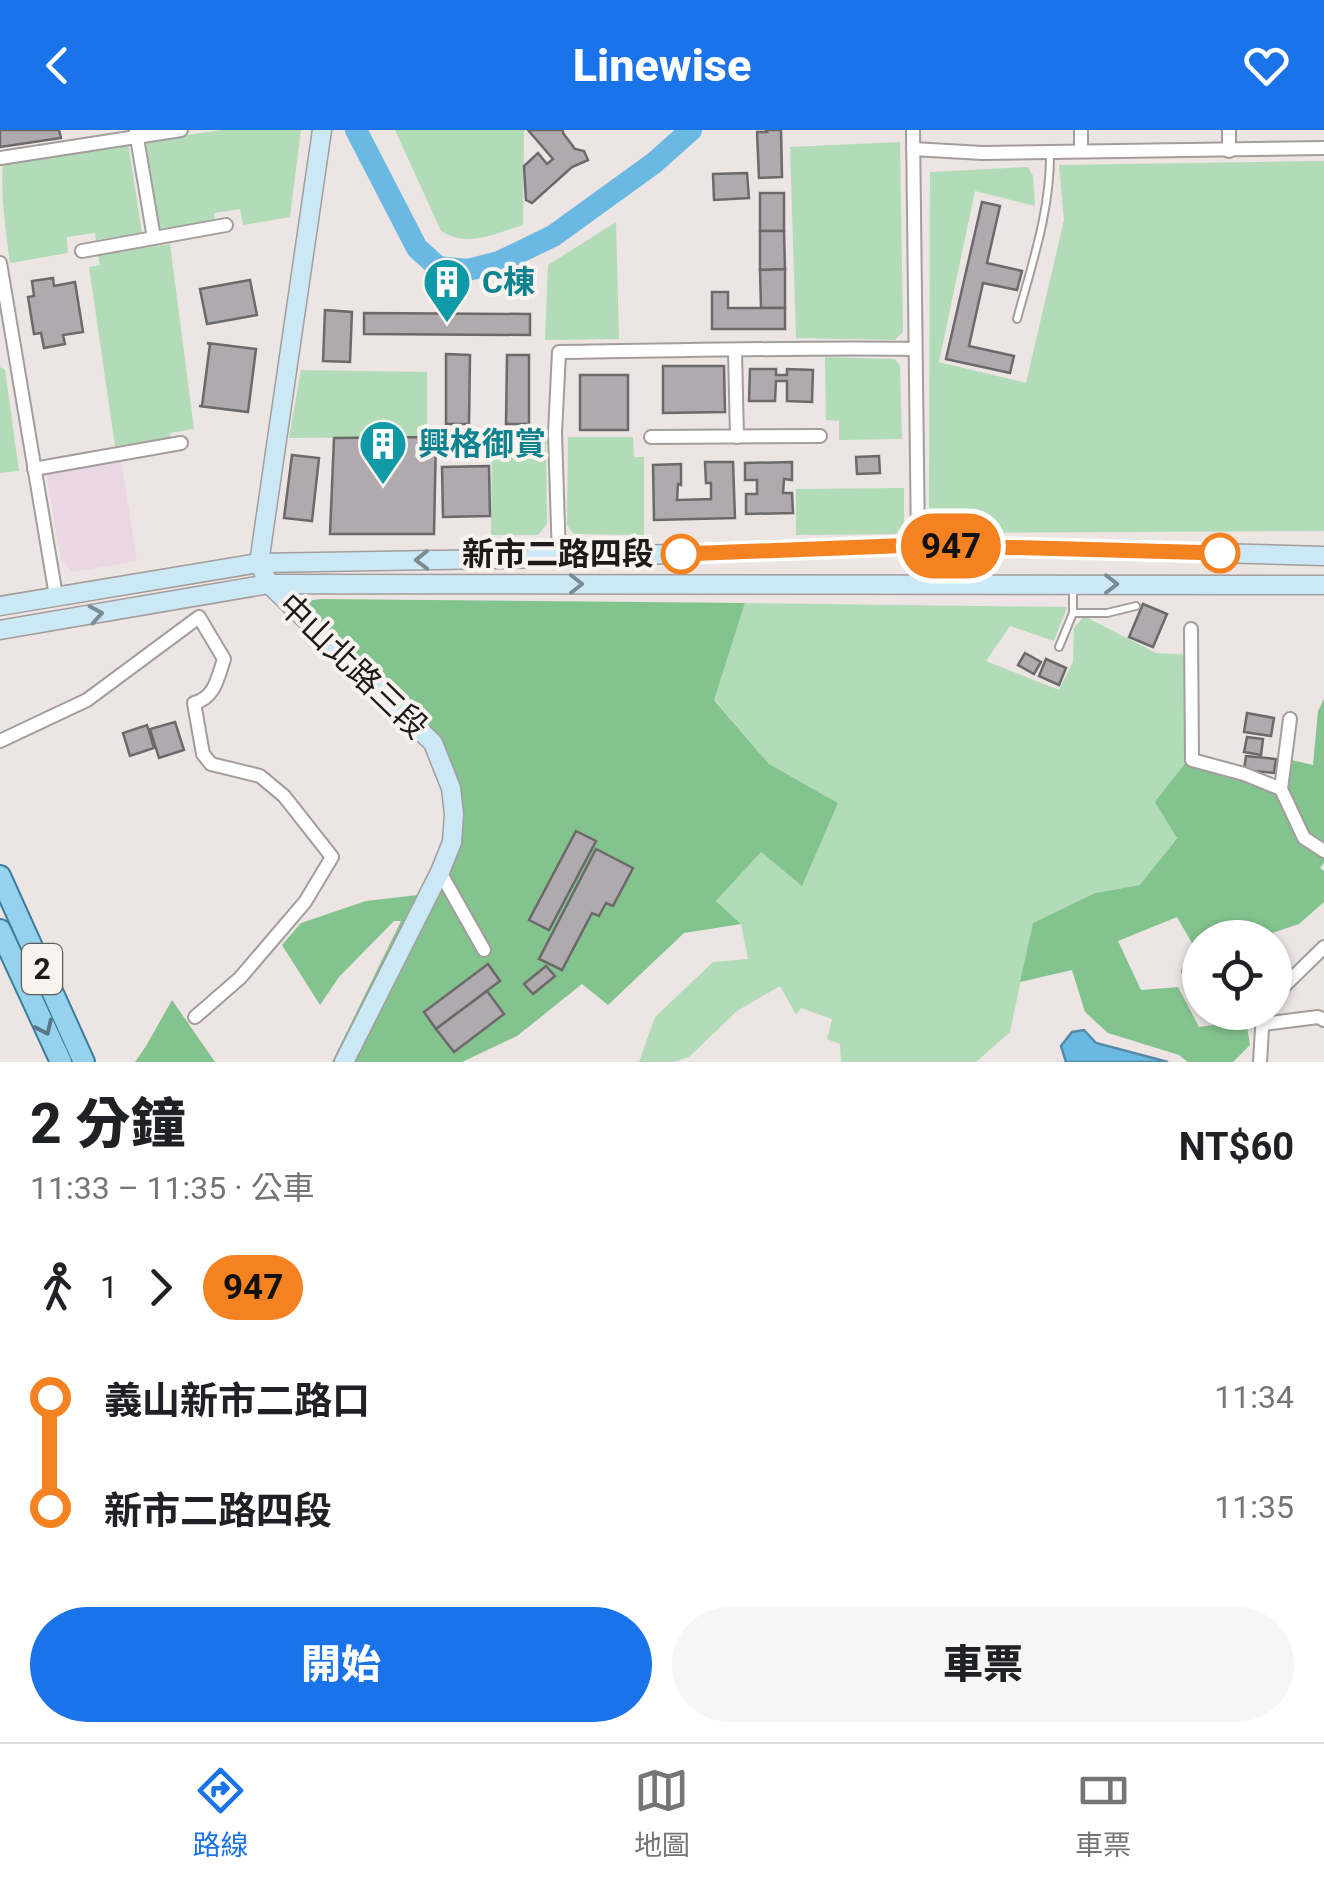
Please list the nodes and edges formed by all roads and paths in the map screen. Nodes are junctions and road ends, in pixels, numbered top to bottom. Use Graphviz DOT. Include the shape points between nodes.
graph roads {
  1 [pos="181,130"];
  2 [pos="322,130"];
  3 [pos="913,130"];
  4 [pos="1081,130"];
  5 [pos="1229,130"];
  6 [pos="136,134"];
  7 [pos="1324,148"];
  8 [pos="913,149"];
  9 [pos="1081,150"];
  10 [pos="1230,151"];
  11 [pos="1050,152"];
  12 [pos="0,158"];
  13 [pos="226,225"];
  14 [pos="154,238"];
  15 [pos="82,250"];
  16 [pos="0,264"];
  17 [pos="1017,319"];
  18 [pos="914,349"];
  19 [pos="735,351"];
  20 [pos="7,360"];
  21 [pos="820,436"];
  22 [pos="651,437"];
  23 [pos="737,437"];
  24 [pos="181,443"];
  25 [pos="34,468"];
  26 [pos="918,545"];
  27 [pos="1324,556"];
  28 [pos="559,558"];
  29 [pos="259,563"];
  30 [pos="269,584"];
  31 [pos="916,584"];
  32 [pos="1073,584"];
  33 [pos="1324,585"];
  34 [pos="56,596"];
  35 [pos="194,597"];
  36 [pos="0,606"];
  37 [pos="1136,606"];
  38 [pos="1073,613"];
  39 [pos="199,617"];
  40 [pos="1191,629"];
  41 [pos="0,630"];
  42 [pos="1058,646"];
  43 [pos="1290,719"];
  44 [pos="0,741"];
  45 [pos="1281,788"];
  46 [pos="1324,851"];
  47 [pos="440,872"];
  48 [pos="0,876"];
  49 [pos="0,930"];
  50 [pos="1324,947"];
  51 [pos="484,950"];
  52 [pos="1292,978"];
  53 [pos="1322,1016"];
  54 [pos="195,1017"];
  55 [pos="1292,1017"];
  56 [pos="1262,1030"];
  57 [pos="61,1062"];
  58 [pos="84,1062"];
  59 [pos="344,1062"];
  60 [pos="1260,1062"];
  1 -- 6 [label="street"];
  2 -- 29 [label="street, 中山北路三段"];
  3 -- 8 [label="street"];
  4 -- 9 [label="street"];
  5 -- 10 [label="street"];
  6 -- 12 [label="street"];
  6 -- 14 [label="street"];
  7 -- 10 [label="street"];
  8 -- 11 [label="street"];
  8 -- 18 [label="street"];
  9 -- 10 [label="street"];
  9 -- 11 [label="street"];
  11 -- 17 [label="lane" via="1044,222"];
  13 -- 14 [label="street"];
  14 -- 15 [label="street"];
  16 -- 20 [label="street"];
  18 -- 19 [label="street"];
  18 -- 26 [label="street"];
  19 -- 23 [label="street"];
  19 -- 28 [label="street" via="558,352"];
  20 -- 25 [label="street"];
  21 -- 23 [label="street"];
  22 -- 23 [label="street"];
  24 -- 25 [label="street"];
  25 -- 34 [label="street"];
  26 -- 27 [label="street"];
  26 -- 28 [label="street"];
  26 -- 31 [label="street"];
  28 -- 29 [label="street, one-way"];
  29 -- 30 [label="street, 中山北路三段"];
  29 -- 34 [label="street"];
  30 -- 31 [label="street, one-way"];
  30 -- 35 [label="street"];
  30 -- 47 [label="street, 中山北路三段" via="432,743 454,814"];
  31 -- 32 [label="street"];
  32 -- 33 [label="street, one-way"];
  32 -- 38 [label="lane"];
  34 -- 36 [label="street"];
  35 -- 39 [label="street"];
  41 -- 35 [label="street, one-way"];
  37 -- 38 [label="lane"];
  38 -- 42 [label="lane"];
  39 -- 44 [label="street" via="86,700"];
  39 -- 54 [label="street" via="224,659 213,691 194,703 202,754 211,764 260,776 337,854 240,978"];
  40 -- 45 [label="street" via="1192,760"];
  43 -- 45 [label="street"];
  45 -- 46 [label="street" via="1304,838"];
  47 -- 51 [label="street"];
  47 -- 59 [label="street, 中山北路三段"];
  48 -- 58 [label="main road, 2"];
  49 -- 57 [label="main road, 2, one-way"];
  50 -- 52 [label="street"];
  53 -- 55 [label="street"];
  56 -- 60 [label="street"];
}
